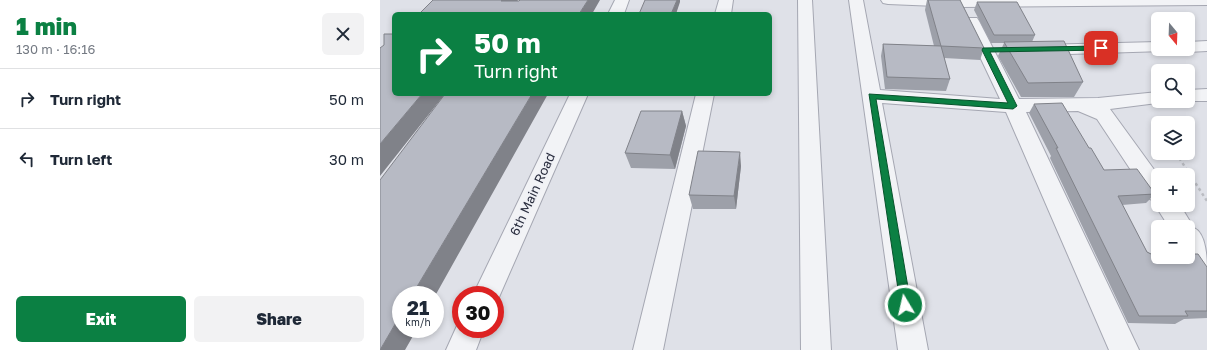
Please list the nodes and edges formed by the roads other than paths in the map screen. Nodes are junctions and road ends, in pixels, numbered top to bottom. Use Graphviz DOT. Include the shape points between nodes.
graph roads {
  1 [pos="622,0"];
  2 [pos="726,0"];
  3 [pos="805,0"];
  4 [pos="856,0"];
  5 [pos="888,0"];
  6 [pos="1093,0"];
  7 [pos="1153,0"];
  8 [pos="1207,1"];
  9 [pos="975,2"];
  10 [pos="617,12"];
  11 [pos="723,12"];
  12 [pos="1207,46"];
  13 [pos="1151,47"];
  14 [pos="1195,47"];
  15 [pos="1021,50"];
  16 [pos="1207,95"];
  17 [pos="578,96"];
  18 [pos="705,96"];
  19 [pos="872,96"];
  20 [pos="1195,96"];
  21 [pos="1151,99"];
  22 [pos="1080,105"];
  23 [pos="1013,106"];
  24 [pos="1151,183"];
  25 [pos="1195,246"];
  26 [pos="1207,263"];
  27 [pos="490,286"];
  28 [pos="466,338"];
  29 [pos="461,350"];
  30 [pos="648,350"];
  31 [pos="816,350"];
  32 [pos="912,350"];
  33 [pos="1124,350"];
  1 -- 10 [label="street"];
  2 -- 11 [label="street"];
  3 -- 31 [label="street"];
  4 -- 19 [label="street"];
  5 -- 9 [label="street"];
  6 -- 7 [label="street"];
  6 -- 9 [label="street"];
  7 -- 8 [label="street"];
  9 -- 23 [label="street"];
  12 -- 14 [label="street"];
  13 -- 15 [label="street"];
  16 -- 20 [label="street"];
  17 -- 27 [label="street, 6th Main Road"];
  18 -- 30 [label="street"];
  19 -- 23 [label="street"];
  19 -- 32 [label="street"];
  21 -- 22 [label="street"];
  22 -- 23 [label="street"];
  22 -- 24 [label="street" via="1104,114"];
  23 -- 33 [label="street"];
  25 -- 26 [label="street"];
  28 -- 29 [label="street"];
}
